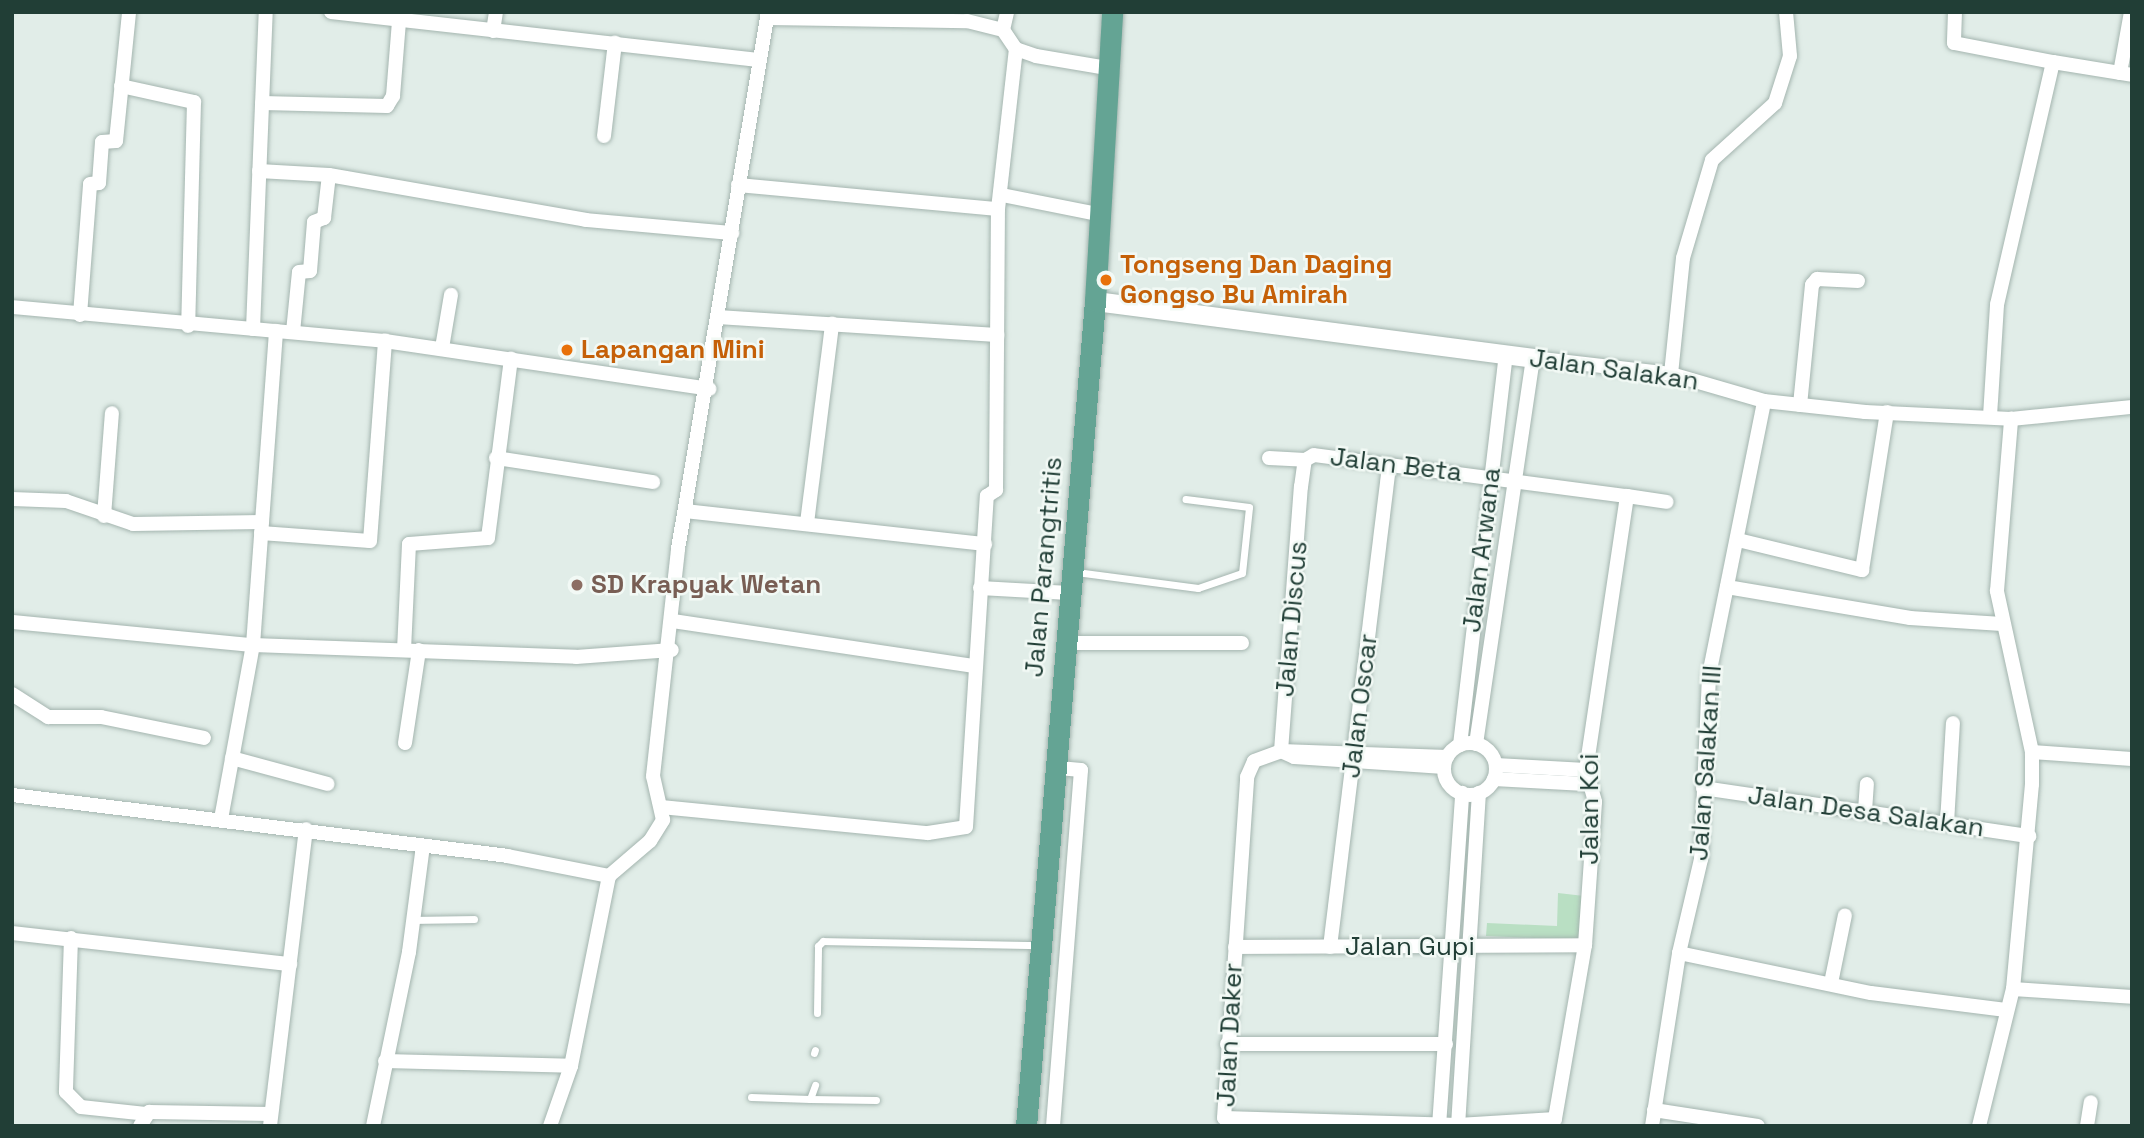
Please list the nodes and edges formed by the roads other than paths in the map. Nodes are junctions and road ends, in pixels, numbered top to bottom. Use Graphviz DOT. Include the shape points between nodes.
graph roads {
  1 [pos="129,12"];
  2 [pos="266,12"];
  3 [pos="331,12"];
  4 [pos="495,12"];
  5 [pos="1007,12"];
  6 [pos="1112,12"];
  7 [pos="1786,12"];
  8 [pos="1955,12"];
  9 [pos="2131,12"];
  10 [pos="356,14"];
  11 [pos="767,15"];
  12 [pos="879,15"];
  13 [pos="399,22"];
  14 [pos="1003,30"];
  15 [pos="493,31"];
  16 [pos="615,43"];
  17 [pos="1016,49"];
  18 [pos="758,61"];
  19 [pos="2053,62"];
  20 [pos="1107,68"];
  21 [pos="2126,74"];
  22 [pos="121,86"];
  23 [pos="262,103"];
  24 [pos="604,136"];
  25 [pos="259,171"];
  26 [pos="329,175"];
  27 [pos="738,185"];
  28 [pos="1000,202"];
  29 [pos="1098,214"];
  30 [pos="732,233"];
  31 [pos="1858,281"];
  32 [pos="450,295"];
  33 [pos="1095,301"];
  34 [pos="12,307"];
  35 [pos="80,315"];
  36 [pos="717,317"];
  37 [pos="832,324"];
  38 [pos="188,326"];
  39 [pos="253,329"];
  40 [pos="276,331"];
  41 [pos="293,332"];
  42 [pos="997,335"];
  43 [pos="385,341"];
  44 [pos="442,348"];
  45 [pos="1506,355"];
  46 [pos="1533,358"];
  47 [pos="511,359"];
  48 [pos="1671,374"];
  49 [pos="709,389"];
  50 [pos="1764,401"];
  51 [pos="1800,405"];
  52 [pos="2132,407"];
  53 [pos="1886,412"];
  54 [pos="112,413"];
  55 [pos="1990,417"];
  56 [pos="2011,419"];
  57 [pos="1269,457"];
  58 [pos="496,458"];
  59 [pos="1306,460"];
  60 [pos="1389,465"];
  61 [pos="1491,476"];
  62 [pos="1514,479"];
  63 [pos="653,481"];
  64 [pos="1301,487"];
  65 [pos="1627,496"];
  66 [pos="12,499"];
  67 [pos="1185,499"];
  68 [pos="1667,502"];
  69 [pos="685,511"];
  70 [pos="104,516"];
  71 [pos="807,523"];
  72 [pos="262,527"];
  73 [pos="1738,540"];
  74 [pos="985,544"];
  75 [pos="1070,582"];
  76 [pos="1727,587"];
  77 [pos="980,588"];
  78 [pos="673,621"];
  79 [pos="12,622"];
  80 [pos="2002,624"];
  81 [pos="1064,643"];
  82 [pos="1241,643"];
  83 [pos="253,645"];
  84 [pos="411,650"];
  85 [pos="672,650"];
  86 [pos="973,666"];
  87 [pos="12,694"];
  88 [pos="1953,723"];
  89 [pos="204,738"];
  90 [pos="405,743"];
  91 [pos="1476,744"];
  92 [pos="1460,745"];
  93 [pos="1281,751"];
  94 [pos="2032,752"];
  95 [pos="1354,755"];
  96 [pos="232,758"];
  97 [pos="2132,759"];
  98 [pos="1446,762"];
  99 [pos="1055,768"];
  100 [pos="1495,772"];
  101 [pos="1586,777"];
  102 [pos="1867,783"];
  103 [pos="328,784"];
  104 [pos="1703,788"];
  105 [pos="1462,793"];
  106 [pos="1479,793"];
  107 [pos="12,795"];
  108 [pos="661,807"];
  109 [pos="1865,811"];
  110 [pos="221,819"];
  111 [pos="1947,823"];
  112 [pos="306,829"];
  113 [pos="2029,835"];
  114 [pos="423,846"];
  115 [pos="609,876"];
  116 [pos="1844,915"];
  117 [pos="474,919"];
  118 [pos="413,920"];
  119 [pos="12,933"];
  120 [pos="71,938"];
  121 [pos="1585,945"];
  122 [pos="1041,946"];
  123 [pos="1469,946"];
  124 [pos="1235,947"];
  125 [pos="1330,947"];
  126 [pos="1451,947"];
  127 [pos="1679,953"];
  128 [pos="289,964"];
  129 [pos="1831,982"];
  130 [pos="2013,989"];
  131 [pos="2132,997"];
  132 [pos="2006,1010"];
  133 [pos="817,1013"];
  134 [pos="1227,1044"];
  135 [pos="1446,1044"];
  136 [pos="385,1061"];
  137 [pos="570,1066"];
  138 [pos="815,1085"];
  139 [pos="751,1097"];
  140 [pos="810,1099"];
  141 [pos="876,1100"];
  142 [pos="2091,1102"];
  143 [pos="1654,1110"];
  144 [pos="143,1120"];
  145 [pos="271,1120"];
  146 [pos="1439,1125"];
  147 [pos="373,1126"];
  148 [pos="550,1126"];
  149 [pos="1026,1126"];
  150 [pos="1053,1126"];
  151 [pos="1458,1126"];
  152 [pos="1652,1126"];
  153 [pos="1758,1126"];
  154 [pos="1979,1126"];
  155 [pos="2087,1126"];
  1 -- 22 [label="street"];
  2 -- 23 [label="street"];
  3 -- 10 [label="street"];
  4 -- 15 [label="street"];
  5 -- 14 [label="street"];
  6 -- 20 [label="main road, Jalan Parangtritis"];
  7 -- 48 [label="street" via="1790,56 1775,103 1712,160 1685,249"];
  8 -- 19 [label="street" via="1954,43"];
  9 -- 21 [label="street"];
  10 -- 13 [label="street"];
  11 -- 12 [label="street"];
  11 -- 18 [label="street"];
  12 -- 14 [label="street" via="967,21"];
  13 -- 15 [label="street"];
  13 -- 23 [label="street" via="393,96 387,106"];
  14 -- 17 [label="street"];
  15 -- 16 [label="street"];
  16 -- 18 [label="street"];
  16 -- 24 [label="street"];
  17 -- 20 [label="street"];
  17 -- 28 [label="street"];
  18 -- 27 [label="street"];
  19 -- 21 [label="street"];
  19 -- 55 [label="street" via="1995,316"];
  20 -- 29 [label="main road, Jalan Parangtritis"];
  22 -- 35 [label="street" via="116,141 102,142 99,183 90,184"];
  22 -- 38 [label="street" via="194,102"];
  23 -- 25 [label="street"];
  25 -- 26 [label="street"];
  25 -- 39 [label="street"];
  26 -- 30 [label="street" via="586,220"];
  26 -- 41 [label="street" via="324,218 314,222 310,271 299,272"];
  27 -- 28 [label="street"];
  27 -- 30 [label="street"];
  28 -- 29 [label="street"];
  28 -- 42 [label="street"];
  29 -- 33 [label="main road, Jalan Parangtritis"];
  30 -- 36 [label="street"];
  31 -- 51 [label="street" via="1817,278 1812,285"];
  32 -- 44 [label="street"];
  33 -- 45 [label="street, Jalan Salakan"];
  33 -- 75 [label="main road, Jalan Parangtritis"];
  34 -- 35 [label="street"];
  35 -- 38 [label="street"];
  36 -- 37 [label="street"];
  36 -- 49 [label="street"];
  37 -- 42 [label="street"];
  37 -- 71 [label="street"];
  38 -- 39 [label="street"];
  39 -- 40 [label="street"];
  40 -- 41 [label="street"];
  40 -- 72 [label="street"];
  41 -- 43 [label="street"];
  42 -- 74 [label="street" via="996,485 987,496"];
  43 -- 44 [label="street"];
  43 -- 72 [label="street" via="370,541"];
  44 -- 47 [label="street"];
  45 -- 46 [label="street, Jalan Salakan"];
  45 -- 61 [label="street, Jalan Arwana"];
  46 -- 48 [label="street, Jalan Salakan"];
  46 -- 62 [label="street, Jalan Arwana"];
  47 -- 49 [label="street"];
  47 -- 58 [label="street"];
  48 -- 50 [label="street, Jalan Salakan"];
  49 -- 69 [label="street"];
  50 -- 51 [label="street, Jalan Salakan"];
  50 -- 73 [label="street, Jalan Salakan III"];
  51 -- 53 [label="street, Jalan Salakan"];
  52 -- 56 [label="street, Jalan Salakan"];
  53 -- 55 [label="street, Jalan Salakan"];
  53 -- 73 [label="street" via="1861,570"];
  54 -- 70 [label="street"];
  55 -- 56 [label="street, Jalan Salakan"];
  56 -- 80 [label="street" via="1997,591"];
  57 -- 59 [label="street"];
  58 -- 63 [label="street"];
  58 -- 84 [label="street" via="488,538 409,544"];
  59 -- 60 [label="street, Jalan Beta" via="1319,455"];
  59 -- 64 [label="street, Jalan Beta"];
  60 -- 61 [label="street, Jalan Beta"];
  60 -- 95 [label="street, Jalan Oscar"];
  61 -- 62 [label="street, Jalan Beta"];
  61 -- 92 [label="street, Jalan Arwana"];
  62 -- 65 [label="street"];
  62 -- 91 [label="street, Jalan Arwana"];
  64 -- 93 [label="street, Jalan Discus"];
  65 -- 68 [label="street"];
  65 -- 101 [label="street, Jalan Koi"];
  66 -- 70 [label="street" via="66,500"];
  67 -- 75 [label="lane" via="1249,508 1242,573 1198,588"];
  69 -- 71 [label="street"];
  69 -- 78 [label="street"];
  70 -- 72 [label="street" via="152,525 194,519"];
  71 -- 74 [label="street"];
  72 -- 83 [label="street"];
  73 -- 76 [label="street, Jalan Salakan III"];
  74 -- 77 [label="street"];
  75 -- 77 [label="street"];
  75 -- 81 [label="main road, Jalan Parangtritis"];
  76 -- 80 [label="street" via="1910,618"];
  76 -- 104 [label="street, Jalan Salakan III" via="1709,675"];
  77 -- 86 [label="street"];
  78 -- 85 [label="street"];
  78 -- 86 [label="street"];
  79 -- 83 [label="street"];
  80 -- 94 [label="street"];
  81 -- 82 [label="street"];
  81 -- 99 [label="main road, Jalan Parangtritis"];
  83 -- 84 [label="street"];
  83 -- 96 [label="street"];
  84 -- 85 [label="street" via="576,657"];
  84 -- 90 [label="street"];
  85 -- 108 [label="street" via="653,776"];
  86 -- 108 [label="street" via="963,830 928,833"];
  87 -- 89 [label="street" via="48,717 101,718"];
  88 -- 111 [label="street"];
  91 -- 92 [label="street"];
  91 -- 100 [label="street"];
  92 -- 98 [label="street"];
  93 -- 95 [label="street"];
  93 -- 124 [label="street, Jalan Daker" via="1255,761 1247,777"];
  94 -- 97 [label="street"];
  94 -- 113 [label="street"];
  95 -- 98 [label="street"];
  95 -- 125 [label="street, Jalan Oscar"];
  96 -- 103 [label="street"];
  96 -- 110 [label="street"];
  98 -- 105 [label="street" via="1450,785"];
  99 -- 122 [label="main road, Jalan Parangtritis"];
  99 -- 150 [label="street" via="1081,770"];
  100 -- 101 [label="street"];
  100 -- 106 [label="street"];
  101 -- 121 [label="street, Jalan Koi" via="1595,802"];
  102 -- 109 [label="street"];
  104 -- 109 [label="street, Jalan Desa Salakan"];
  104 -- 127 [label="street, Jalan Salakan III" via="1701,859"];
  105 -- 106 [label="street"];
  105 -- 126 [label="street"];
  106 -- 123 [label="street"];
  107 -- 110 [label="street"];
  108 -- 115 [label="street" via="663,820 650,841"];
  109 -- 111 [label="street, Jalan Desa Salakan"];
  110 -- 112 [label="street"];
  111 -- 113 [label="street, Jalan Desa Salakan"];
  112 -- 114 [label="street"];
  112 -- 128 [label="street"];
  113 -- 130 [label="street"];
  114 -- 115 [label="street"];
  114 -- 118 [label="street"];
  115 -- 137 [label="street"];
  116 -- 129 [label="street"];
  117 -- 118 [label="lane"];
  118 -- 136 [label="street"];
  119 -- 120 [label="street"];
  120 -- 128 [label="street"];
  120 -- 144 [label="street" via="66,1092 81,1107"];
  121 -- 123 [label="street, Jalan Gupi"];
  121 -- 151 [label="street, Jalan Koi" via="1559,1114 1550,1121"];
  122 -- 133 [label="lane" via="823,941 818,946"];
  122 -- 149 [label="main road, Jalan Parangtritis"];
  123 -- 126 [label="street, Jalan Gupi"];
  123 -- 151 [label="street"];
  124 -- 125 [label="street, Jalan Gupi"];
  124 -- 134 [label="street, Jalan Daker"];
  125 -- 126 [label="street, Jalan Gupi"];
  126 -- 135 [label="street"];
  127 -- 129 [label="street"];
  127 -- 143 [label="street, Jalan Salakan III"];
  128 -- 145 [label="street"];
  129 -- 132 [label="street"];
  130 -- 131 [label="street"];
  130 -- 132 [label="street"];
  132 -- 154 [label="street"];
  134 -- 135 [label="street"];
  134 -- 146 [label="street, Jalan Daker" via="1228,1121"];
  135 -- 146 [label="street"];
  136 -- 137 [label="street"];
  136 -- 147 [label="street"];
  137 -- 148 [label="street"];
  138 -- 140 [label="lane"];
  139 -- 140 [label="lane"];
  140 -- 141 [label="lane"];
  142 -- 155 [label="street"];
  143 -- 152 [label="street, Jalan Salakan III"];
  143 -- 153 [label="street"];
  144 -- 145 [label="street"];
  146 -- 151 [label="street, Jalan Koi"];
}
